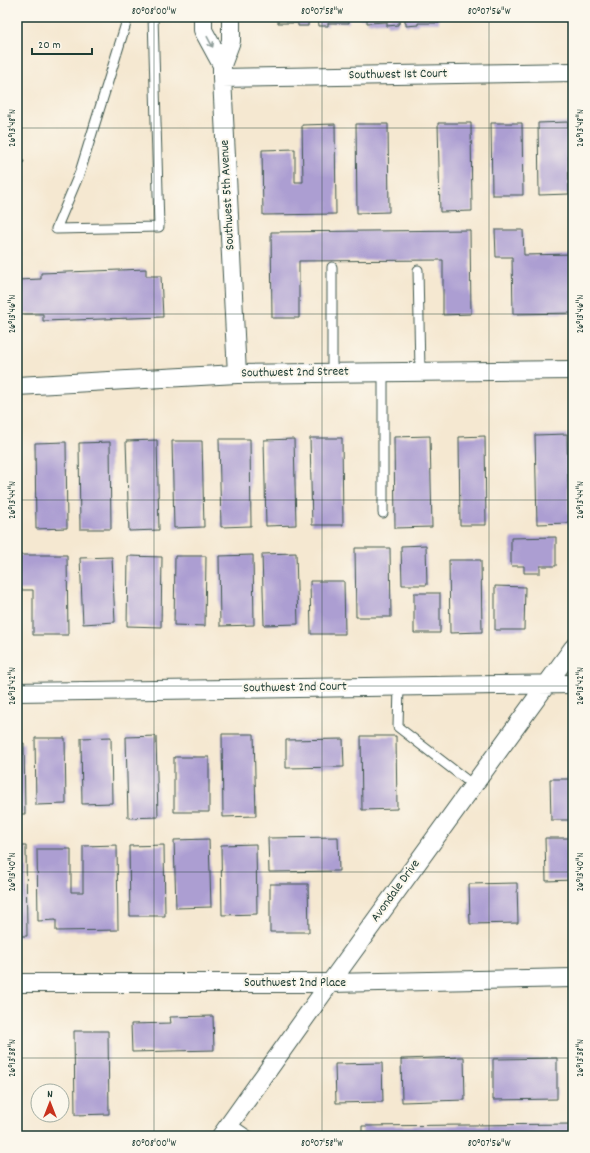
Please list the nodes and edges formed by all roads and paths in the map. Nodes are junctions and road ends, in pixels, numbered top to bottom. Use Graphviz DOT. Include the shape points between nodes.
graph roads {
  1 [pos="128,17"];
  2 [pos="153,17"];
  3 [pos="203,17"];
  4 [pos="231,17"];
  5 [pos="240,17"];
  6 [pos="231,41"];
  7 [pos="222,72"];
  8 [pos="573,72"];
  9 [pos="332,267"];
  10 [pos="418,270"];
  11 [pos="573,370"];
  12 [pos="420,371"];
  13 [pos="383,372"];
  14 [pos="332,373"];
  15 [pos="237,374"];
  16 [pos="17,386"];
  17 [pos="383,513"];
  18 [pos="573,648"];
  19 [pos="547,684"];
  20 [pos="573,684"];
  21 [pos="398,686"];
  22 [pos="17,692"];
  23 [pos="473,785"];
  24 [pos="573,978"];
  25 [pos="17,983"];
  26 [pos="330,983"];
  27 [pos="226,1130"];
  28 [pos="249,1136"];
  1 -- 2 [label="lane" via="80,172 56,229 159,227"];
  3 -- 7 [label="street, one-way" via="203,30"];
  4 -- 6 [label="street, Southwest 5th Avenue"];
  5 -- 6 [label="street"];
  6 -- 7 [label="street, Southwest 5th Avenue"];
  7 -- 8 [label="street, Southwest 1st Court"];
  7 -- 15 [label="street, Southwest 5th Avenue"];
  9 -- 14 [label="lane"];
  10 -- 12 [label="lane"];
  11 -- 12 [label="street, Southwest 2nd Street"];
  12 -- 13 [label="street, Southwest 2nd Street"];
  13 -- 14 [label="street, Southwest 2nd Street"];
  13 -- 17 [label="lane"];
  14 -- 15 [label="street, Southwest 2nd Street"];
  15 -- 16 [label="street, Southwest 2nd Street"];
  18 -- 19 [label="street, Avondale Drive"];
  19 -- 20 [label="street, Southwest 2nd Court"];
  19 -- 21 [label="street, Southwest 2nd Court"];
  19 -- 23 [label="street, Avondale Drive"];
  21 -- 22 [label="street, Southwest 2nd Court"];
  21 -- 23 [label="lane" via="398,727"];
  23 -- 26 [label="street, Avondale Drive"];
  24 -- 26 [label="street, Southwest 2nd Place"];
  25 -- 26 [label="street, Southwest 2nd Place"];
  26 -- 27 [label="street, Avondale Drive"];
  27 -- 28 [label="lane"];
}
